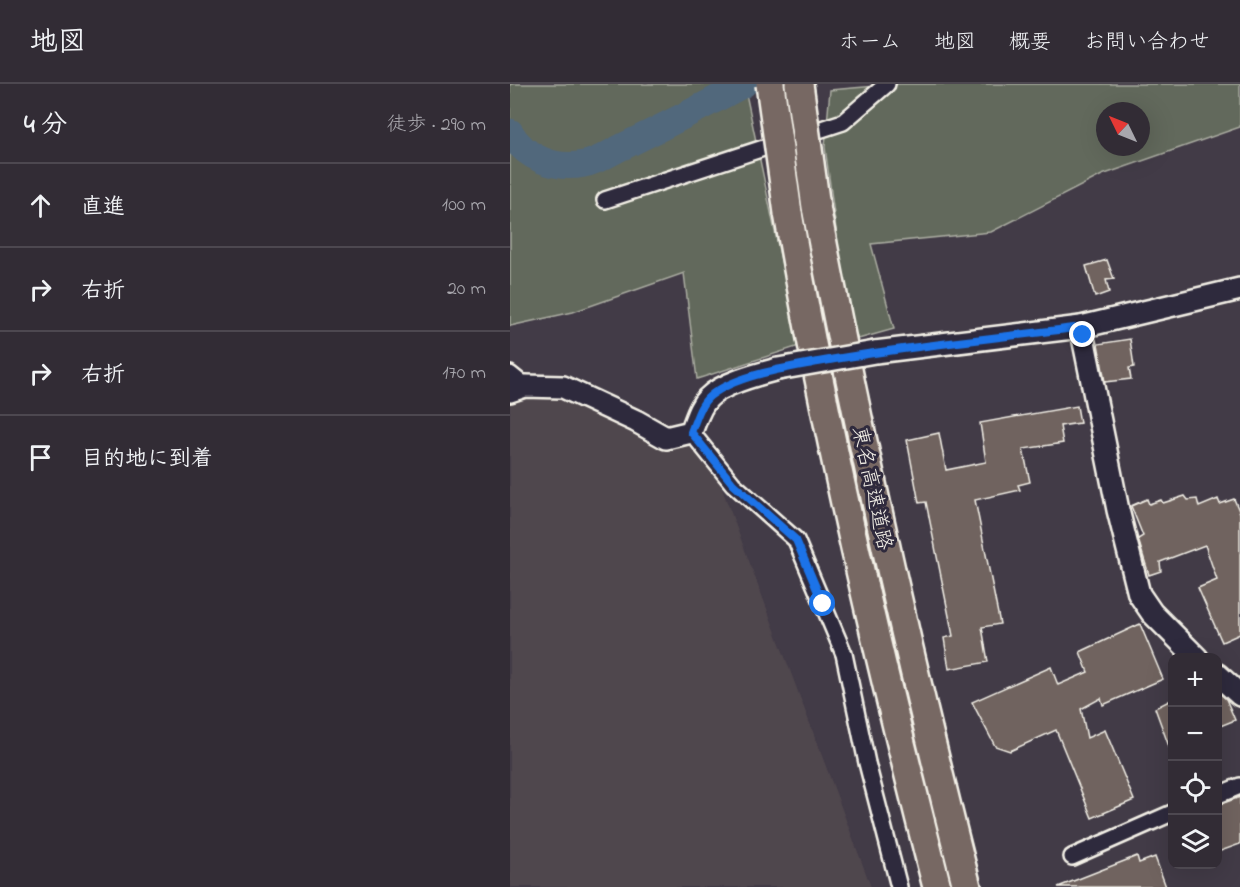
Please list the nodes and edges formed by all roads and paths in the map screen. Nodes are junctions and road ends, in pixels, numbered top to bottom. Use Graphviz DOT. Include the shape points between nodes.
graph roads {
  1 [pos="770,84"];
  2 [pos="799,84"];
  3 [pos="887,84"];
  4 [pos="605,200"];
  5 [pos="1240,289"];
  6 [pos="1081,327"];
  7 [pos="515,384"];
  8 [pos="691,432"];
  9 [pos="1192,653"];
  10 [pos="1222,678"];
  11 [pos="1240,694"];
  12 [pos="1240,786"];
  13 [pos="1222,793"];
  14 [pos="1168,815"];
  15 [pos="1072,857"];
  16 [pos="899,887"];
  17 [pos="937,887"];
  18 [pos="967,887"];
  1 -- 17 [label="highway, 東名高速道路, bridge" via="810,337 861,578"];
  2 -- 18 [label="highway, 東名高速道路, bridge" via="838,326 895,592"];
  3 -- 4 [label="street" via="843,122"];
  5 -- 6 [label="street"];
  6 -- 8 [label="street, bridge" via="875,352 744,378 709,396"];
  6 -- 9 [label="street" via="1139,594 1152,614"];
  7 -- 8 [label="street" via="563,387 666,438"];
  8 -- 16 [label="street" via="733,484 796,540 844,654"];
  10 -- 11 [label="street"];
  12 -- 13 [label="street"];
  14 -- 15 [label="street"];
}
